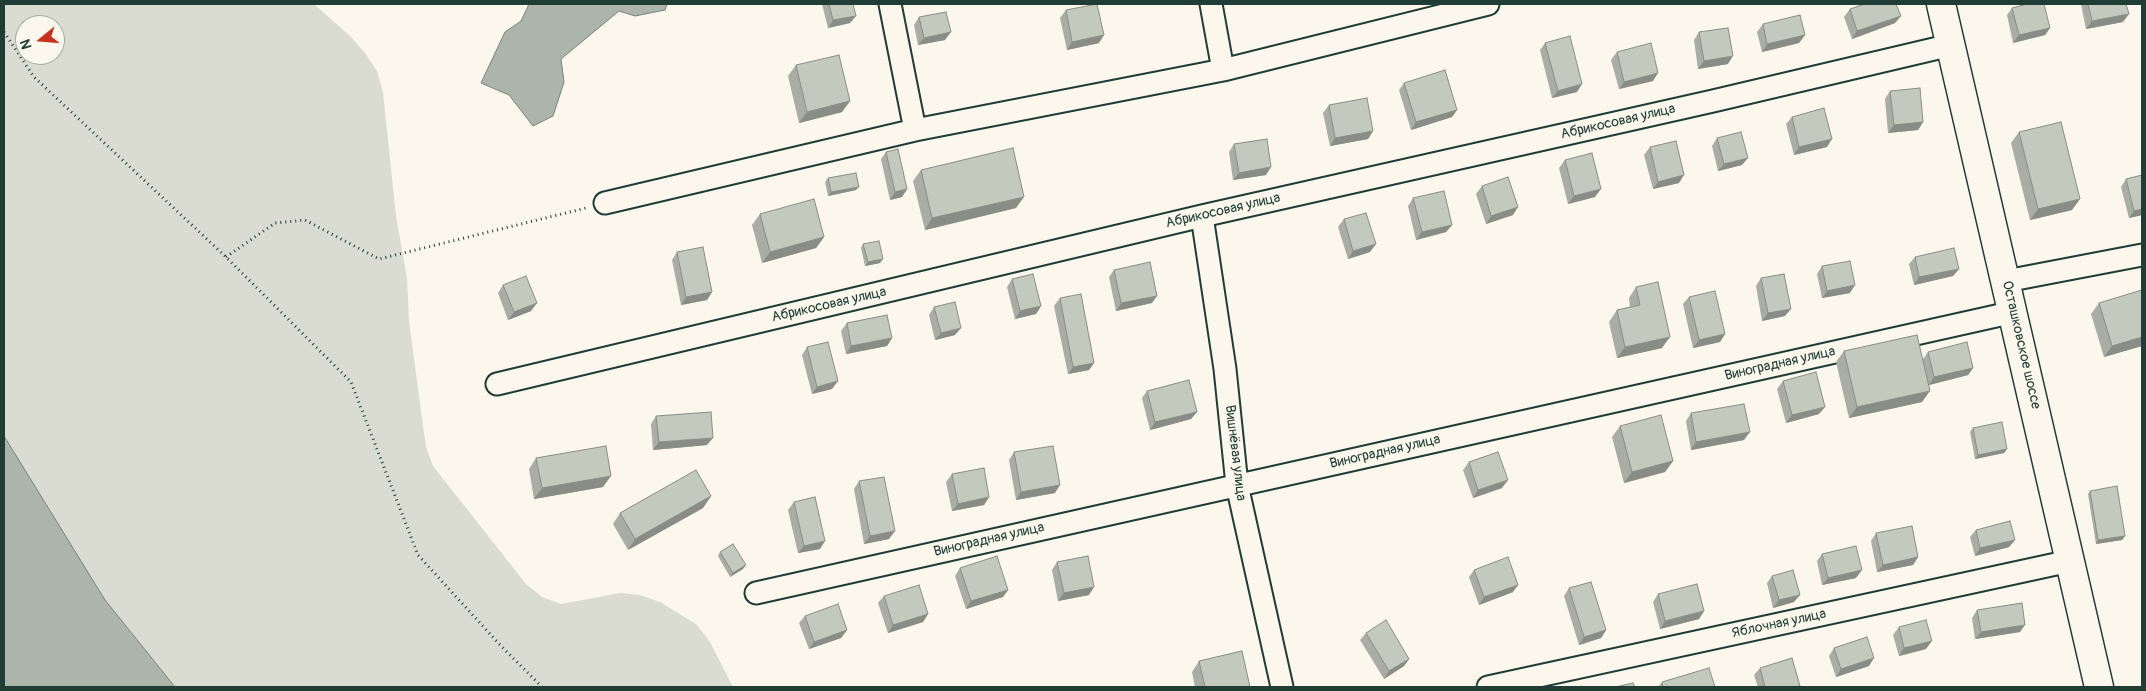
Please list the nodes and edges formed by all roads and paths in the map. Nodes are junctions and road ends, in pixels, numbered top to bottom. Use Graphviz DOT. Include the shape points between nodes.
graph roads {
  1 [pos="890,4"];
  2 [pos="1211,4"];
  3 [pos="1488,4"];
  4 [pos="1941,4"];
  5 [pos="4,32"];
  6 [pos="1951,45"];
  7 [pos="1223,70"];
  8 [pos="914,130"];
  9 [pos="605,203"];
  10 [pos="1202,216"];
  11 [pos="2142,255"];
  12 [pos="226,258"];
  13 [pos="2006,281"];
  14 [pos="2014,312"];
  15 [pos="497,384"];
  16 [pos="1237,485"];
  17 [pos="2070,561"];
  18 [pos="756,592"];
  19 [pos="542,687"];
  20 [pos="1282,687"];
  21 [pos="1488,687"];
  22 [pos="2099,687"];
  1 -- 8 [label="street"];
  2 -- 7 [label="street"];
  3 -- 7 [label="street"];
  4 -- 6 [label="street, Осташковское шоссе"];
  5 -- 12 [label="path" via="34,77"];
  6 -- 10 [label="street, Абрикосовая улица"];
  6 -- 13 [label="street, Осташковское шоссе"];
  7 -- 8 [label="street"];
  8 -- 9 [label="street"];
  9 -- 12 [label="path" via="378,259 305,220 275,224"];
  10 -- 15 [label="street, Абрикосовая улица"];
  10 -- 16 [label="street, Вишнёвая улица" via="1225,369"];
  11 -- 13 [label="street"];
  12 -- 19 [label="path" via="351,382 418,555 500,646"];
  13 -- 14 [label="street, Осташковское шоссе"];
  14 -- 16 [label="street, Виноградная улица"];
  14 -- 17 [label="street, Осташковское шоссе"];
  16 -- 18 [label="street, Виноградная улица"];
  16 -- 20 [label="street, Вишнёвая улица"];
  17 -- 21 [label="street, Яблочная улица"];
  17 -- 22 [label="street, Осташковское шоссе"];
}
